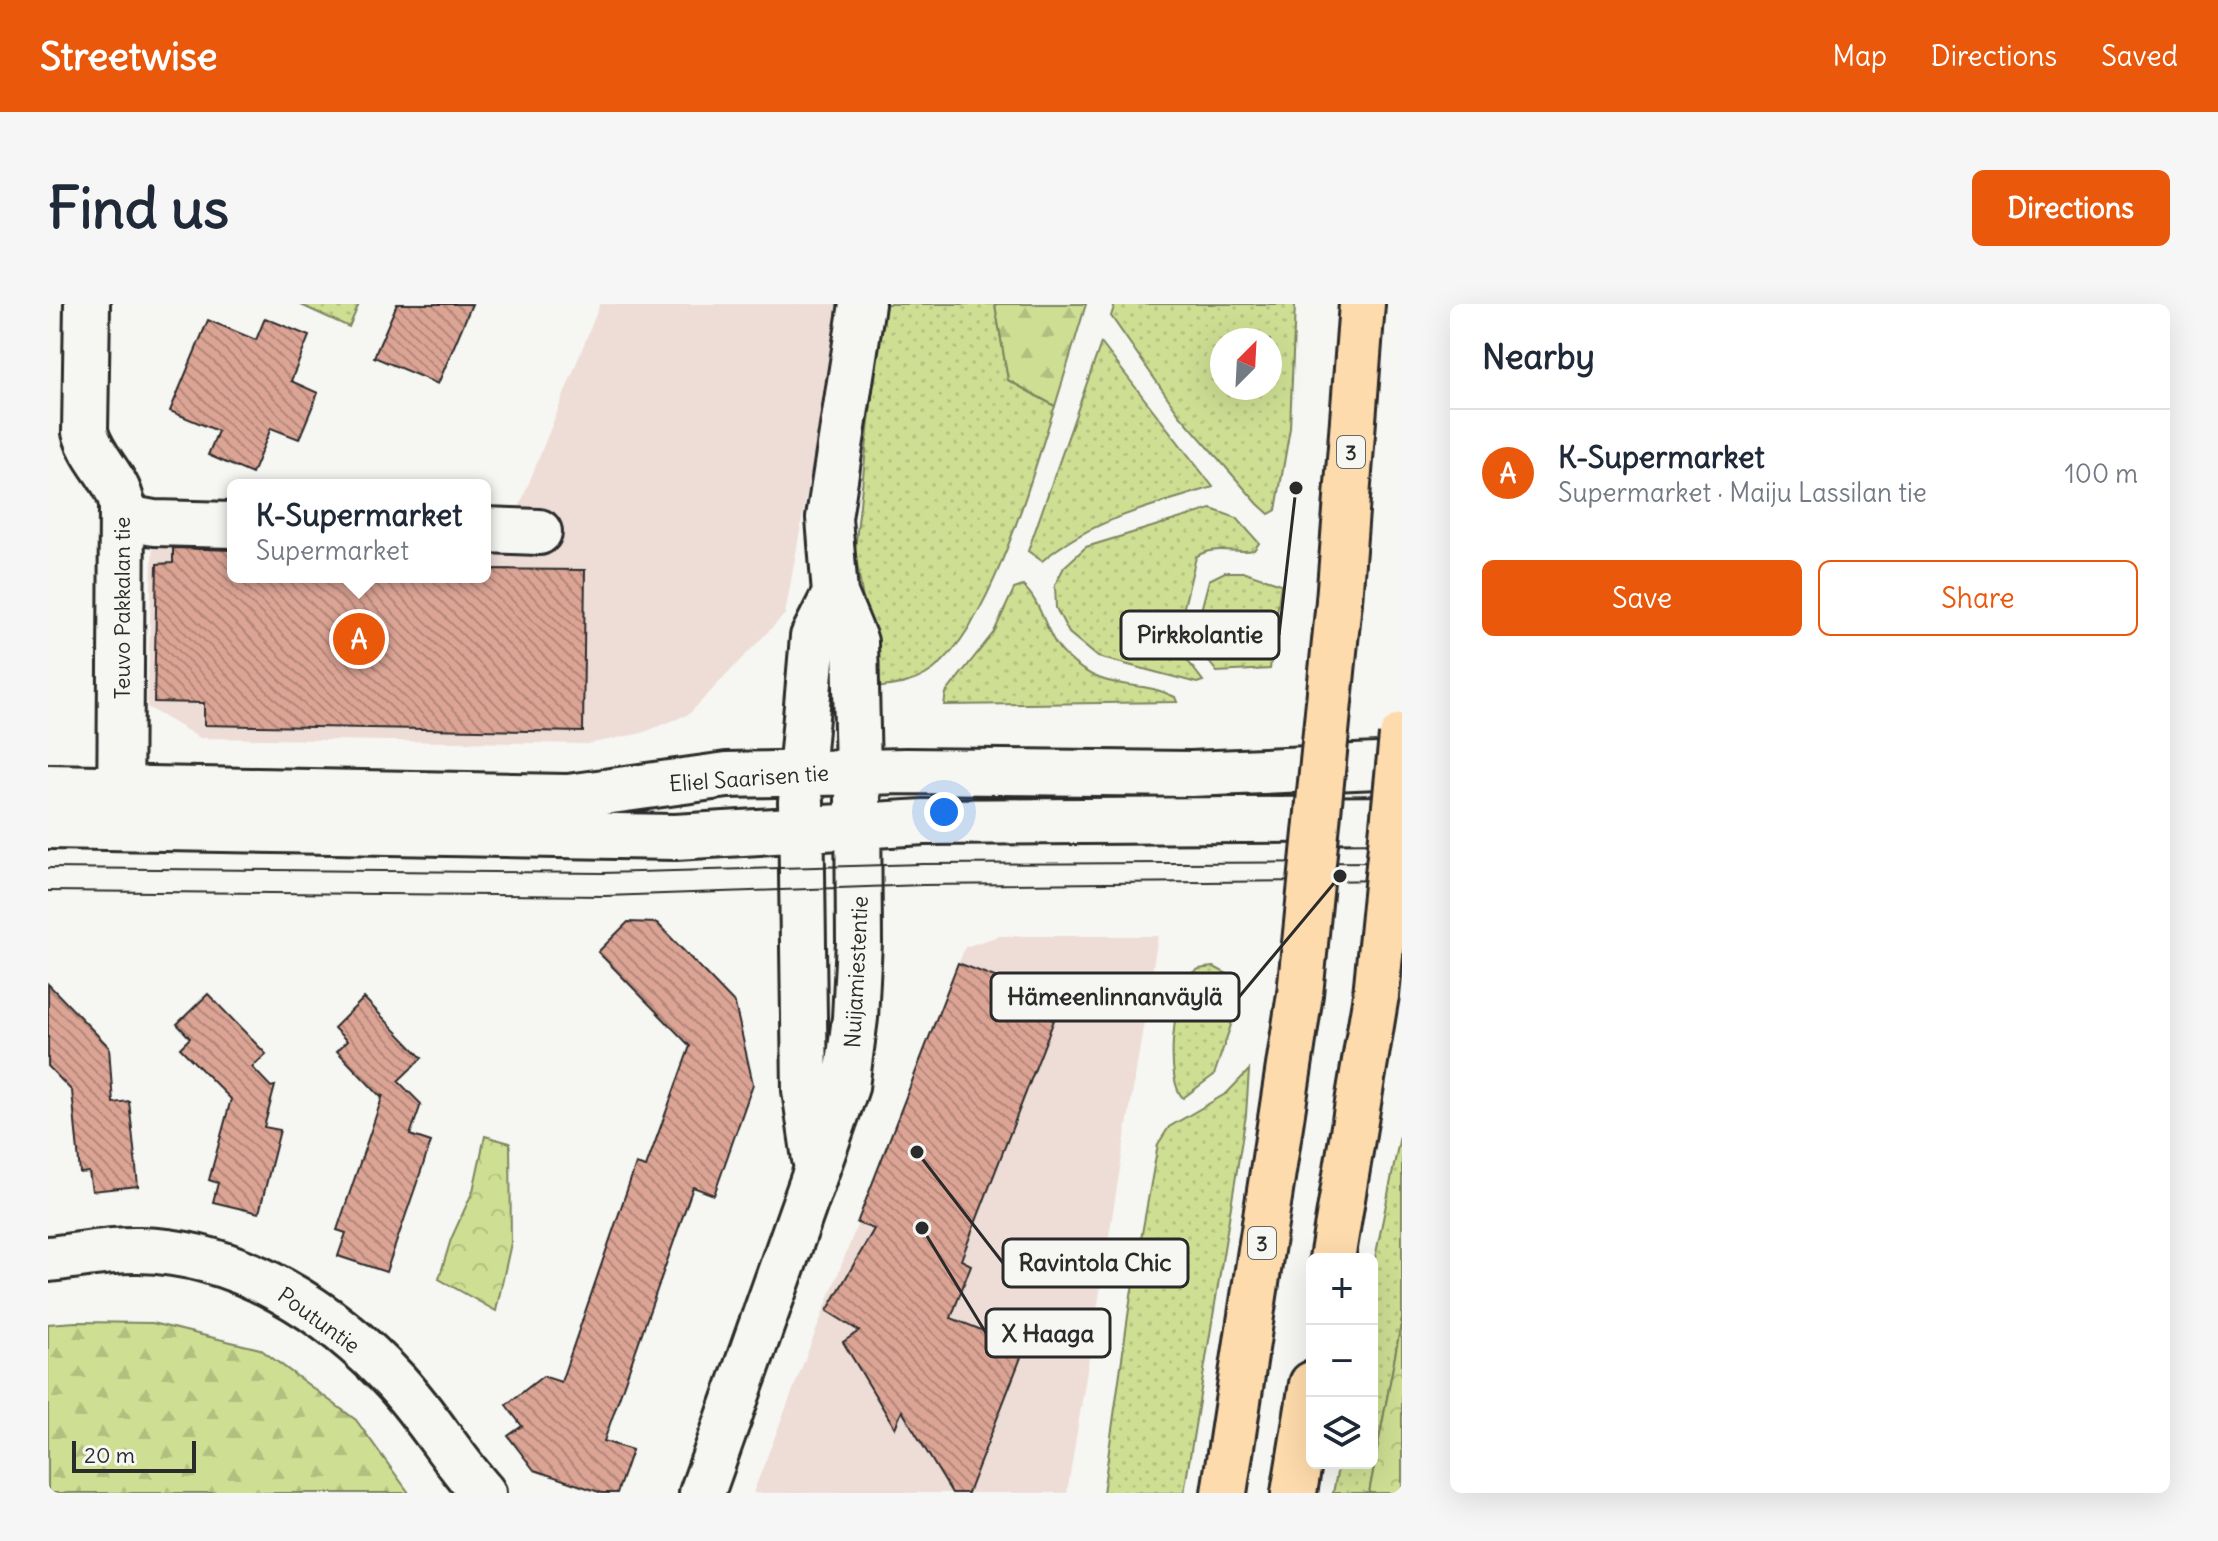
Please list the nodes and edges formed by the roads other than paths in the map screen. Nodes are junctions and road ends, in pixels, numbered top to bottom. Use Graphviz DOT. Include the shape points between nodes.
graph roads {
  1 [pos="87,304"];
  2 [pos="862,304"];
  3 [pos="1362,304"];
  4 [pos="122,517"];
  5 [pos="227,525"];
  6 [pos="491,530"];
  7 [pos="539,532"];
  8 [pos="835,594"];
  9 [pos="1402,736"];
  10 [pos="1402,765"];
  11 [pos="858,772"];
  12 [pos="801,774"];
  13 [pos="48,787"];
  14 [pos="120,807"];
  15 [pos="1402,819"];
  16 [pos="48,826"];
  17 [pos="858,827"];
  18 [pos="800,831"];
  19 [pos="815,1166"];
  20 [pos="1333,1253"];
  21 [pos="48,1259"];
  22 [pos="1310,1397"];
  23 [pos="483,1493"];
  24 [pos="702,1493"];
  25 [pos="1224,1493"];
  26 [pos="1294,1493"];
  1 -- 4 [label="street, Teuvo Pakkalan tie" via="85,432 90,452 119,489"];
  2 -- 8 [label="street" via="829,518"];
  3 -- 25 [label="highway, 3, bridge" via="1300,994"];
  4 -- 5 [label="street"];
  4 -- 14 [label="street, Teuvo Pakkalan tie"];
  6 -- 7 [label="street"];
  8 -- 11 [label="street, Nuijamiestentie" via="855,642"];
  8 -- 12 [label="street, Nuijamiestentie" via="813,637"];
  9 -- 20 [label="highway, bridge" via="1376,995"];
  10 -- 11 [label="street, Eliel Saarisen tie" via="1191,774"];
  11 -- 12 [label="street, Eliel Saarisen tie"];
  11 -- 17 [label="street, Nuijamiestentie"];
  12 -- 14 [label="street, Eliel Saarisen tie" via="689,778 568,797"];
  12 -- 18 [label="street, Nuijamiestentie"];
  13 -- 14 [label="street, Eliel Saarisen tie"];
  14 -- 16 [label="street, Eliel Saarisen tie"];
  14 -- 18 [label="street, Eliel Saarisen tie" via="622,837"];
  15 -- 17 [label="street, Eliel Saarisen tie" via="924,822"];
  17 -- 18 [label="street, Eliel Saarisen tie"];
  17 -- 19 [label="street, Nuijamiestentie" via="861,888 852,1050 846,1087"];
  18 -- 19 [label="street, Nuijamiestentie" via="805,1090"];
  19 -- 24 [label="street, Nuijamiestentie"];
  21 -- 23 [label="street, Poutuntie" via="139,1250 197,1259 245,1272 297,1298 397,1383"];
  22 -- 26 [label="highway"];
}
